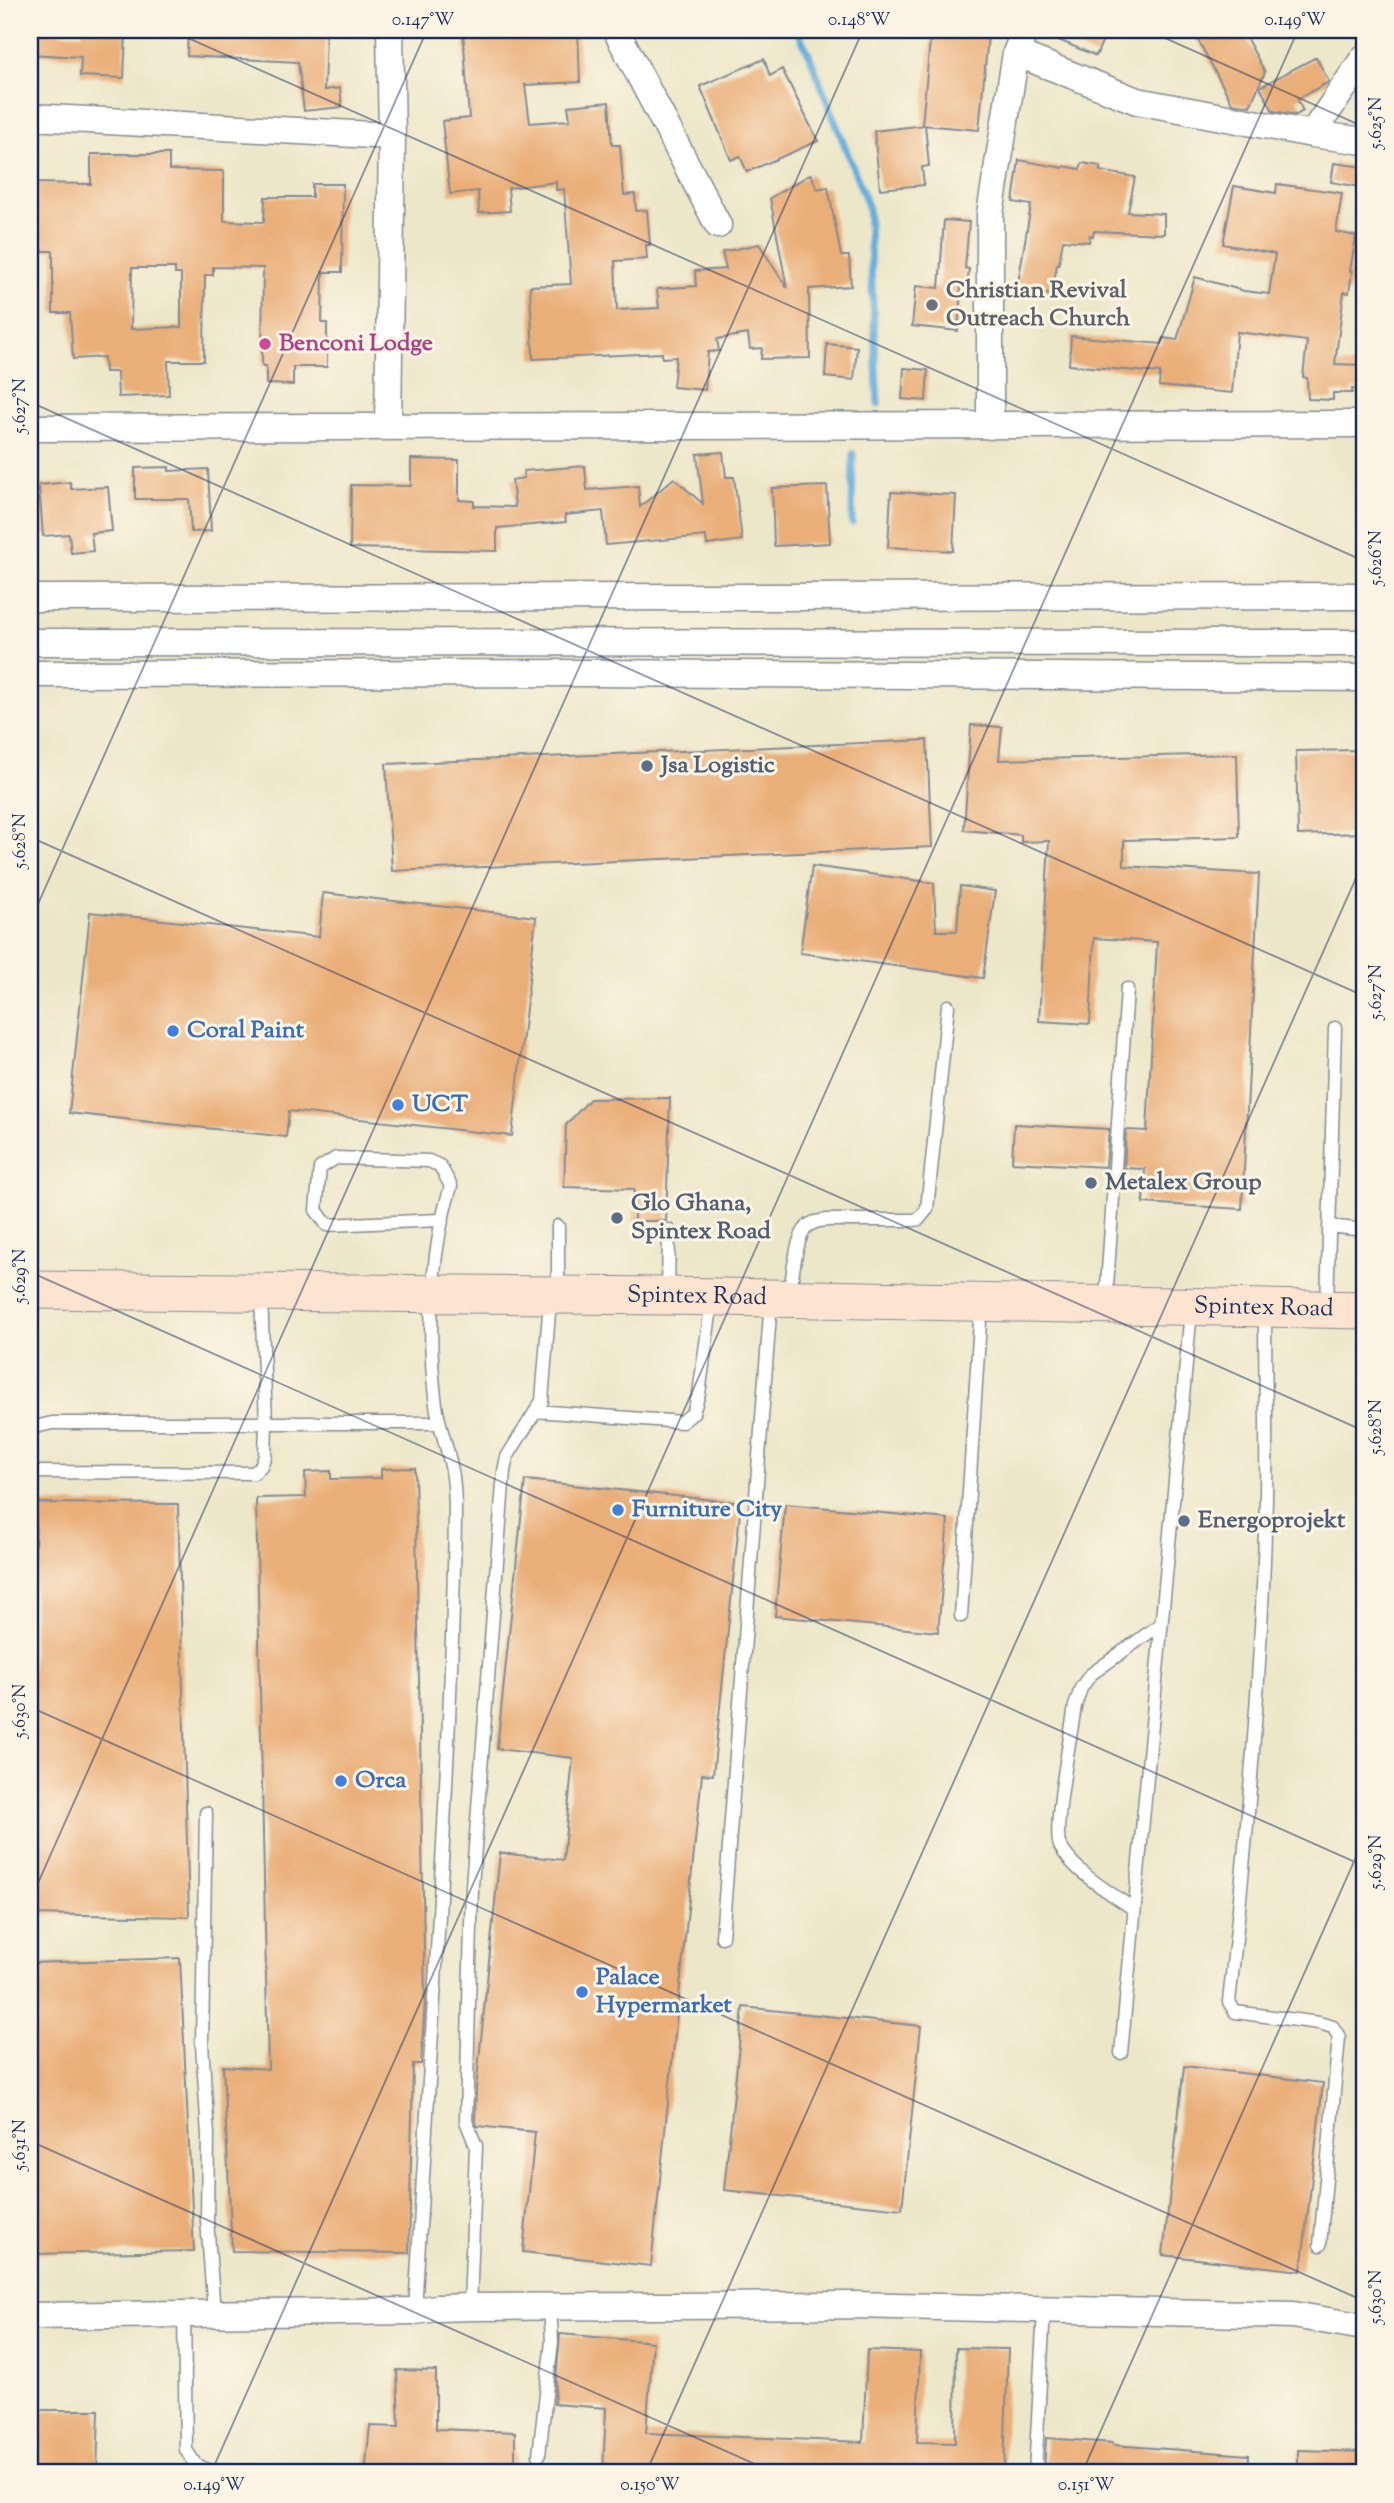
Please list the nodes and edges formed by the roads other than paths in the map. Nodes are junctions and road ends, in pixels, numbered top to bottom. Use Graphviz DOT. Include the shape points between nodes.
graph roads {
  1 [pos="390,30"];
  2 [pos="616,30"];
  3 [pos="1020,41"];
  4 [pos="1364,58"];
  5 [pos="30,117"];
  6 [pos="1312,134"];
  7 [pos="392,136"];
  8 [pos="1364,141"];
  9 [pos="718,225"];
  10 [pos="1364,424"];
  11 [pos="388,426"];
  12 [pos="990,426"];
  13 [pos="30,428"];
  14 [pos="1364,596"];
  15 [pos="30,598"];
  16 [pos="30,642"];
  17 [pos="1364,643"];
  18 [pos="30,674"];
  19 [pos="1364,678"];
  20 [pos="1127,989"];
  21 [pos="948,1006"];
  22 [pos="1335,1028"];
  23 [pos="440,1220"];
  24 [pos="558,1226"];
  25 [pos="1329,1226"];
  26 [pos="669,1230"];
  27 [pos="1364,1230"];
  28 [pos="30,1290"];
  29 [pos="261,1292"];
  30 [pos="432,1293"];
  31 [pos="554,1295"];
  32 [pos="668,1296"];
  33 [pos="712,1297"];
  34 [pos="780,1297"];
  35 [pos="981,1302"];
  36 [pos="1106,1305"];
  37 [pos="1192,1307"];
  38 [pos="1265,1309"];
  39 [pos="1327,1309"];
  40 [pos="1364,1310"];
  41 [pos="537,1411"];
  42 [pos="266,1423"];
  43 [pos="440,1423"];
  44 [pos="30,1431"];
  45 [pos="30,1472"];
  46 [pos="961,1616"];
  47 [pos="1161,1624"];
  48 [pos="206,1813"];
  49 [pos="1134,1909"];
  50 [pos="722,1937"];
  51 [pos="1121,2053"];
  52 [pos="1320,2245"];
  53 [pos="470,2307"];
  54 [pos="550,2307"];
  55 [pos="1044,2309"];
  56 [pos="415,2311"];
  57 [pos="184,2312"];
  58 [pos="214,2313"];
  59 [pos="30,2316"];
  60 [pos="1364,2327"];
  61 [pos="539,2455"];
  62 [pos="214,2473"];
  63 [pos="1035,2473"];
  1 -- 7 [label="street"];
  2 -- 9 [label="street"];
  3 -- 6 [label="street" via="1137,101"];
  3 -- 12 [label="street" via="990,214"];
  4 -- 6 [label="street"];
  5 -- 7 [label="street"];
  6 -- 8 [label="street"];
  7 -- 11 [label="street"];
  10 -- 12 [label="street"];
  11 -- 12 [label="street"];
  11 -- 13 [label="street"];
  14 -- 15 [label="street"];
  16 -- 17 [label="street"];
  18 -- 19 [label="street"];
  20 -- 36 [label="lane"];
  21 -- 34 [label="lane" via="927,1209 914,1220 813,1222 799,1241"];
  22 -- 25 [label="lane"];
  23 -- 23 [label="lane" via="327,1225 316,1210 320,1168 336,1158 429,1161 440,1166 450,1186"];
  23 -- 30 [label="lane"];
  24 -- 31 [label="lane"];
  25 -- 27 [label="lane"];
  25 -- 39 [label="lane"];
  26 -- 32 [label="lane"];
  28 -- 29 [label="main road, Spintex Road"];
  29 -- 30 [label="main road, Spintex Road"];
  29 -- 42 [label="lane"];
  30 -- 31 [label="main road, Spintex Road"];
  30 -- 43 [label="lane" via="434,1384"];
  31 -- 32 [label="main road, Spintex Road"];
  31 -- 41 [label="lane"];
  32 -- 33 [label="main road, Spintex Road"];
  33 -- 34 [label="main road, Spintex Road"];
  33 -- 41 [label="lane" via="699,1394 693,1413 682,1422"];
  34 -- 35 [label="main road, Spintex Road"];
  34 -- 50 [label="lane"];
  35 -- 36 [label="main road, Spintex Road"];
  35 -- 46 [label="lane"];
  36 -- 37 [label="main road, Spintex Road"];
  37 -- 38 [label="main road, Spintex Road"];
  37 -- 47 [label="lane"];
  38 -- 39 [label="main road, Spintex Road"];
  38 -- 52 [label="lane" via="1266,1499 1258,1680 1229,2002 1235,2012 1320,2023 1333,2027 1339,2037"];
  39 -- 40 [label="main road, Spintex Road"];
  41 -- 53 [label="lane" via="504,1471 490,1643 468,1987 466,2121 475,2146"];
  42 -- 43 [label="lane"];
  42 -- 44 [label="lane" via="52,1423"];
  42 -- 45 [label="lane" via="265,1456 254,1472"];
  43 -- 56 [label="lane" via="455,1499 453,1660"];
  47 -- 49 [label="lane"];
  47 -- 49 [label="lane" via="1090,1675 1082,1688 1075,1706 1059,1824 1059,1844 1076,1866"];
  48 -- 58 [label="lane" via="202,2043"];
  49 -- 51 [label="lane"];
  53 -- 54 [label="street"];
  53 -- 56 [label="street"];
  54 -- 55 [label="street"];
  54 -- 61 [label="lane" via="552,2341"];
  55 -- 60 [label="street" via="1293,2315"];
  55 -- 63 [label="lane"];
  56 -- 58 [label="street"];
  57 -- 58 [label="street"];
  57 -- 59 [label="street"];
  57 -- 62 [label="lane" via="186,2450 195,2464"];
}
